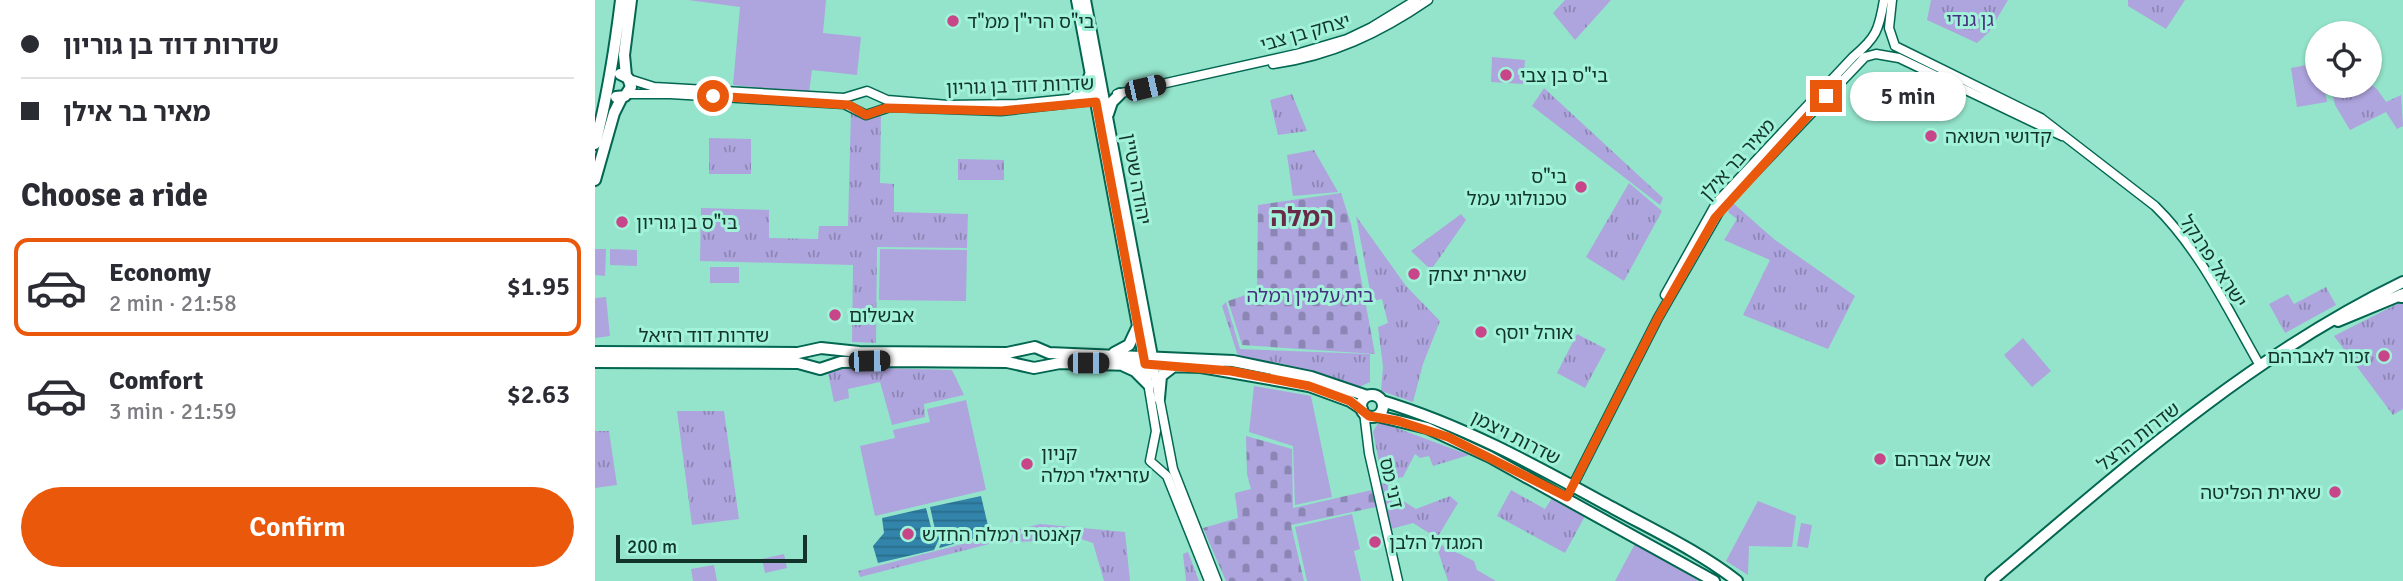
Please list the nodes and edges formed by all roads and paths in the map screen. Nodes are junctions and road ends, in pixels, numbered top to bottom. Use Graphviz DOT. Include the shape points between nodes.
graph roads {
  1 [pos="621,0"];
  2 [pos="631,0"];
  3 [pos="1077,0"];
  4 [pos="1085,0"];
  5 [pos="1416,0"];
  6 [pos="1427,0"];
  7 [pos="1884,0"];
  8 [pos="1892,0"];
  9 [pos="1876,34"];
  10 [pos="1891,34"];
  11 [pos="1871,44"];
  12 [pos="1895,46"];
  13 [pos="1876,54"];
  14 [pos="1888,55"];
  15 [pos="1235,66"];
  16 [pos="1090,72"];
  17 [pos="627,78"];
  18 [pos="608,83"];
  19 [pos="1120,94"];
  20 [pos="624,96"];
  21 [pos="856,96"];
  22 [pos="875,96"];
  23 [pos="1073,98"];
  24 [pos="1098,98"];
  25 [pos="855,108"];
  26 [pos="874,111"];
  27 [pos="1107,116"];
  28 [pos="2062,136"];
  29 [pos="595,144"];
  30 [pos="595,180"];
  31 [pos="2402,292"];
  32 [pos="1658,318"];
  33 [pos="1137,321"];
  34 [pos="818,350"];
  35 [pos="1027,350"];
  36 [pos="1042,351"];
  37 [pos="595,352"];
  38 [pos="1114,358"];
  39 [pos="1148,360"];
  40 [pos="595,362"];
  41 [pos="1026,364"];
  42 [pos="2259,364"];
  43 [pos="811,365"];
  44 [pos="1042,365"];
  45 [pos="1174,366"];
  46 [pos="826,367"];
  47 [pos="1149,385"];
  48 [pos="1367,396"];
  49 [pos="1159,398"];
  50 [pos="1382,401"];
  51 [pos="1369,414"];
  52 [pos="1154,447"];
  53 [pos="1170,455"];
  54 [pos="1160,468"];
  55 [pos="1572,486"];
  56 [pos="1567,497"];
  57 [pos="1209,581"];
  58 [pos="1217,581"];
  59 [pos="1398,581"];
  60 [pos="1714,581"];
  61 [pos="1737,581"];
  62 [pos="1991,581"];
  1 -- 18 [label="main road"];
  2 -- 17 [label="main road" via="624,55"];
  3 -- 16 [label="main road, יהודה שטיין"];
  4 -- 24 [label="main road, יהודה שטיין"];
  5 -- 15 [label="street, יצחק בן צבי" via="1347,39"];
  6 -- 15 [label="street, יצחק בן צבי" via="1349,45 1291,61"];
  7 -- 9 [label="street"];
  8 -- 10 [label="street"];
  9 -- 10 [label="street"];
  9 -- 11 [label="street"];
  10 -- 12 [label="street"];
  11 -- 13 [label="street"];
  11 -- 32 [label="street, מאיר בר אילן" via="1853,57 1717,202 1673,277"];
  12 -- 14 [label="street"];
  12 -- 28 [label="street, ישראל פרנקל" via="2041,118"];
  13 -- 14 [label="street"];
  13 -- 32 [label="street, מאיר בר אילן" via="1858,62 1722,207"];
  14 -- 28 [label="street, ישראל פרנקל"];
  15 -- 19 [label="street, יצחק בן צבי"];
  16 -- 23 [label="main road" via="1087,87"];
  16 -- 24 [label="main road, יהודה שטיין"];
  17 -- 18 [label="main road" via="614,74"];
  17 -- 20 [label="main road" via="631,87"];
  17 -- 21 [label="street" via="654,87"];
  18 -- 20 [label="main road" via="610,94"];
  18 -- 29 [label="main road"];
  19 -- 24 [label="street, יצחק בן צבי"];
  19 -- 27 [label="main road"];
  20 -- 25 [label="street" via="670,94"];
  20 -- 30 [label="main road" via="614,113"];
  21 -- 22 [label="street" via="865,91"];
  21 -- 25 [label="street"];
  22 -- 23 [label="street, שדרות דוד בן גוריון" via="891,101 981,105"];
  22 -- 26 [label="street"];
  23 -- 24 [label="street, שדרות דוד בן גוריון"];
  24 -- 26 [label="street, שדרות דוד בן גוריון" via="1010,111 890,107"];
  24 -- 27 [label="main road, יהודה שטיין"];
  24 -- 33 [label="main road, יהודה שטיין"];
  25 -- 26 [label="street" via="864,114"];
  27 -- 39 [label="main road, יהודה שטיין"];
  28 -- 42 [label="street, ישראל פרנקל" via="2169,220"];
  31 -- 42 [label="main road, שדרות הרצל" via="2315,329"];
  32 -- 55 [label="street, מאיר בר אילן"];
  33 -- 38 [label="main road" via="1133,340"];
  33 -- 39 [label="main road, יהודה שטיין"];
  34 -- 35 [label="main road, שדרות דוד רזיאל"];
  34 -- 37 [label="main road, שדרות דוד רזיאל"];
  34 -- 43 [label="main road" via="809,359"];
  34 -- 46 [label="main road" via="830,357"];
  35 -- 36 [label="main road" via="1035,347"];
  35 -- 41 [label="main road"];
  36 -- 38 [label="main road"];
  36 -- 44 [label="main road"];
  38 -- 39 [label="main road"];
  38 -- 44 [label="main road"];
  38 -- 47 [label="main road"];
  39 -- 45 [label="main road, שדרות ויצמן"];
  39 -- 47 [label="street"];
  39 -- 48 [label="main road" via="1268,367"];
  39 -- 49 [label="street"];
  40 -- 43 [label="main road, שדרות דוד רזיאל"];
  41 -- 44 [label="main road"];
  41 -- 46 [label="main road" via="859,361"];
  42 -- 62 [label="main road, שדרות הרצל" via="2116,475"];
  43 -- 46 [label="main road"];
  45 -- 49 [label="main road" via="1161,376"];
  45 -- 51 [label="main road, שדרות ויצמן" via="1309,386 1350,401"];
  47 -- 52 [label="street"];
  48 -- 50 [label="main road"];
  48 -- 51 [label="main road" via="1363,400"];
  49 -- 53 [label="street"];
  50 -- 51 [label="main road" via="1382,411"];
  50 -- 55 [label="main road, שדרות ויצמן" via="1459,428"];
  51 -- 56 [label="main road, שדרות ויצמן" via="1448,437"];
  51 -- 59 [label="street, דני מס" via="1365,433"];
  52 -- 53 [label="street" via="1165,446"];
  52 -- 54 [label="street" via="1149,458"];
  53 -- 54 [label="street"];
  53 -- 58 [label="street"];
  54 -- 57 [label="street"];
  55 -- 56 [label="street, מאיר בר אילן"];
  55 -- 61 [label="main road, שדרות ויצמן"];
  56 -- 60 [label="main road, שדרות ויצמן"];
}
